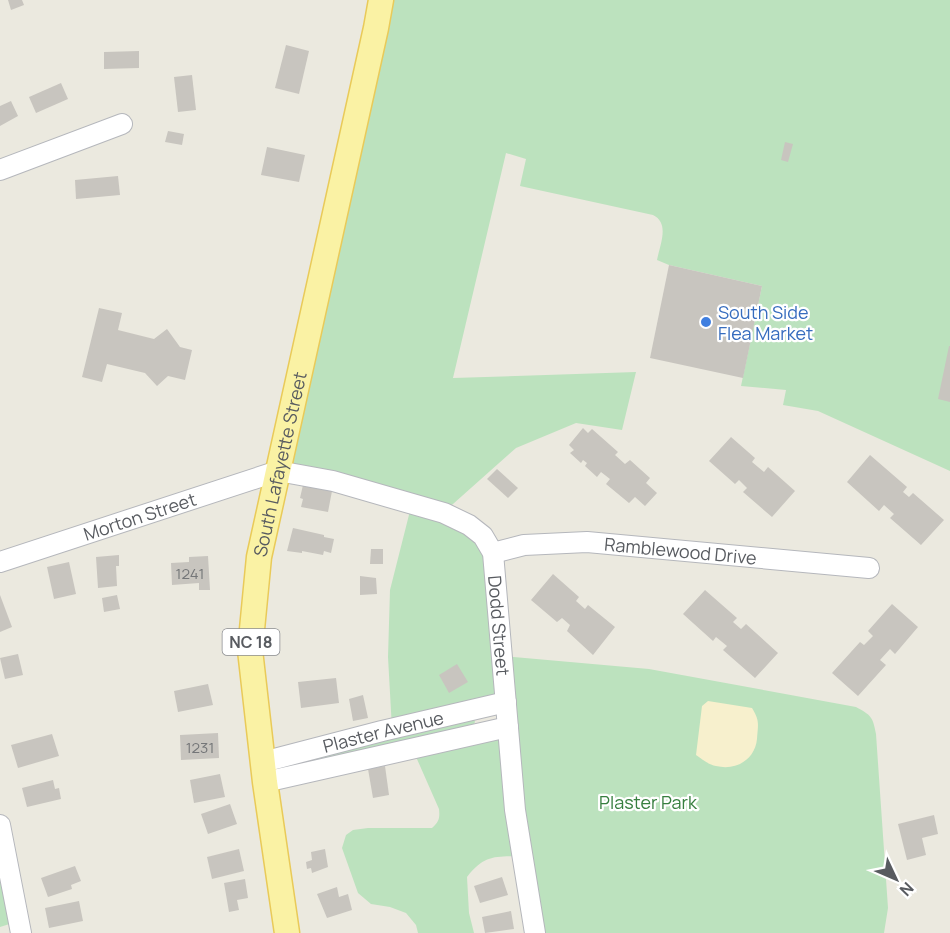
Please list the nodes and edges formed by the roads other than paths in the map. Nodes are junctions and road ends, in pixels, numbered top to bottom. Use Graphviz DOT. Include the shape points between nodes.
graph roads {
  1 [pos="381,0"];
  2 [pos="122,124"];
  3 [pos="0,170"];
  4 [pos="278,471"];
  5 [pos="493,553"];
  6 [pos="0,562"];
  7 [pos="869,568"];
  8 [pos="506,702"];
  9 [pos="508,727"];
  10 [pos="264,772"];
  11 [pos="0,825"];
  12 [pos="21,933"];
  13 [pos="287,933"];
  14 [pos="535,933"];
  1 -- 4 [label="main road, South Lafayette Street / NC 18"];
  2 -- 3 [label="street"];
  4 -- 5 [label="street, Dodd Street" via="333,481 444,513 483,536"];
  4 -- 6 [label="street, Morton Street"];
  4 -- 10 [label="main road, South Lafayette Street / NC 18" via="259,557 250,650"];
  5 -- 7 [label="street, Ramblewood Drive" via="524,545 587,542"];
  5 -- 8 [label="street, Dodd Street"];
  8 -- 9 [label="street, Dodd Street"];
  8 -- 10 [label="street, Plaster Avenue" via="381,731"];
  9 -- 10 [label="street, Plaster Avenue" via="393,755"];
  9 -- 14 [label="street, Dodd Street" via="515,810"];
  10 -- 13 [label="main road, South Lafayette Street / NC 18"];
  11 -- 12 [label="street"];
}
